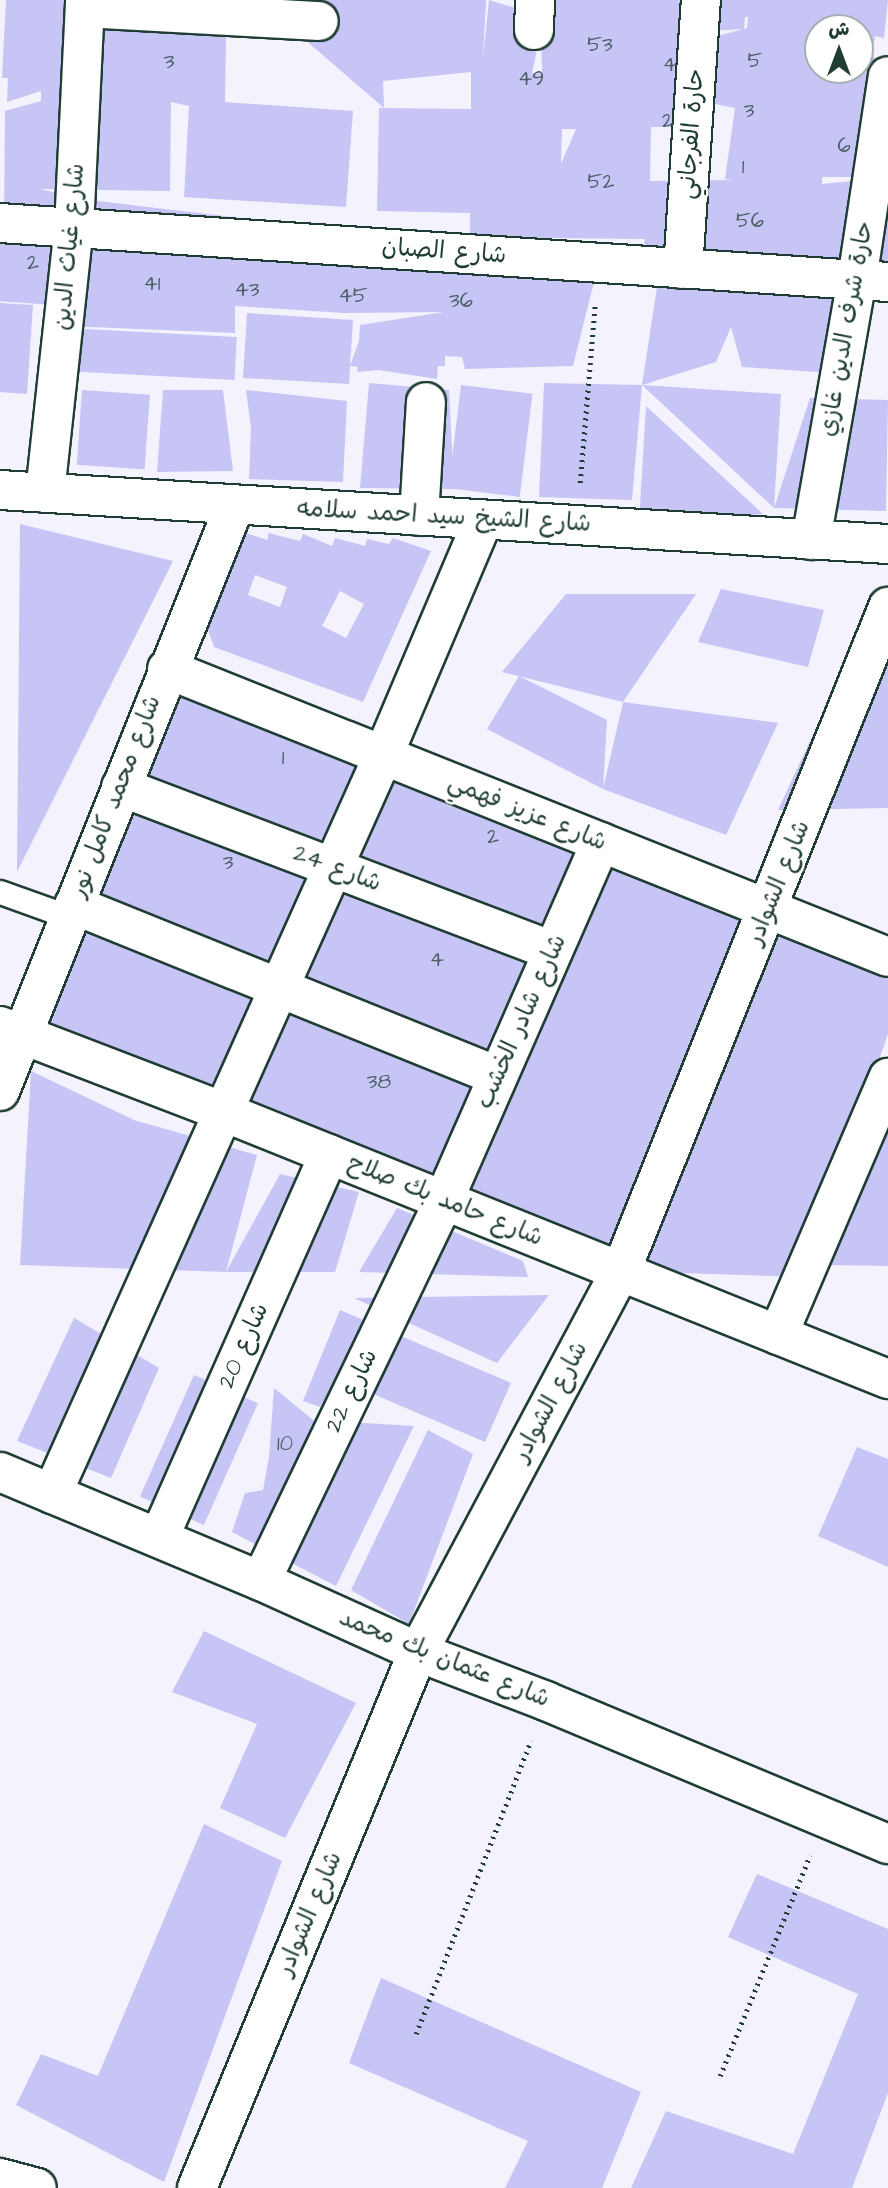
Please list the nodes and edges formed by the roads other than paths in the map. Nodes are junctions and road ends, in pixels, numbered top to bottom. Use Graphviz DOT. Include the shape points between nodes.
graph roads {
  1 [pos="701,0"];
  2 [pos="85,4"];
  3 [pos="319,21"];
  4 [pos="888,76"];
  5 [pos="0,223"];
  6 [pos="74,228"];
  7 [pos="683,269"];
  8 [pos="872,281"];
  9 [pos="426,402"];
  10 [pos="0,490"];
  11 [pos="45,493"];
  12 [pos="235,505"];
  13 [pos="419,516"];
  14 [pos="483,520"];
  15 [pos="811,540"];
  16 [pos="888,544"];
  17 [pos="888,607"];
  18 [pos="167,669"];
  19 [pos="383,756"];
  20 [pos="121,787"];
  21 [pos="601,842"];
  22 [pos="333,867"];
  23 [pos="0,892"];
  24 [pos="768,909"];
  25 [pos="72,911"];
  26 [pos="553,951"];
  27 [pos="888,957"];
  28 [pos="279,988"];
  29 [pos="11,1030"];
  30 [pos="498,1076"];
  31 [pos="888,1078"];
  32 [pos="0,1091"];
  33 [pos="223,1112"];
  34 [pos="329,1154"];
  35 [pos="443,1202"];
  36 [pos="621,1271"];
  37 [pos="778,1335"];
  38 [pos="888,1378"];
  39 [pos="0,1472"];
  40 [pos="52,1493"];
  41 [pos="159,1538"];
  42 [pos="261,1581"];
  43 [pos="418,1653"];
  44 [pos="888,1844"];
  45 [pos="0,2178"];
  46 [pos="37,2188"];
  47 [pos="197,2188"];
  1 -- 7 [label="street, حارة الفرجاني"];
  2 -- 3 [label="street"];
  2 -- 6 [label="street, شارع غياث الدين"];
  4 -- 8 [label="street, حارة شرف الدين غازي"];
  5 -- 6 [label="street, شارع الصبان"];
  6 -- 7 [label="street, شارع الصبان"];
  6 -- 11 [label="street, شارع غياث الدين"];
  7 -- 8 [label="street, شارع الصبان"];
  8 -- 15 [label="street, حارة شرف الدين غازي"];
  9 -- 13 [label="street"];
  10 -- 11 [label="street, شارع الشيخ سيد احمد سلامه"];
  11 -- 12 [label="street, شارع الشيخ سيد احمد سلامه"];
  12 -- 13 [label="street, شارع الشيخ سيد احمد سلامه"];
  12 -- 18 [label="street, شارع محمد كامل نور"];
  13 -- 14 [label="street, شارع الشيخ سيد احمد سلامه"];
  14 -- 15 [label="street, شارع الشيخ سيد احمد سلامه"];
  14 -- 19 [label="street"];
  15 -- 16 [label="street, شارع الشيخ سيد احمد سلامه"];
  17 -- 24 [label="street, شارع الشوادر"];
  18 -- 19 [label="street, شارع عزيز فهمي"];
  18 -- 20 [label="street, شارع محمد كامل نور"];
  19 -- 21 [label="street, شارع عزيز فهمي"];
  19 -- 22 [label="street"];
  20 -- 22 [label="street, شارع 24"];
  20 -- 25 [label="street, شارع محمد كامل نور"];
  21 -- 24 [label="street, شارع عزيز فهمي"];
  21 -- 26 [label="street, شارع شادر الخشب"];
  22 -- 26 [label="street, شارع 24"];
  22 -- 28 [label="street"];
  23 -- 25 [label="lane"];
  24 -- 27 [label="street, شارع عزيز فهمي"];
  24 -- 36 [label="street, شارع الشوادر"];
  25 -- 28 [label="street"];
  25 -- 29 [label="street, شارع محمد كامل نور"];
  26 -- 30 [label="street, شارع شادر الخشب"];
  28 -- 30 [label="street"];
  28 -- 33 [label="street"];
  29 -- 32 [label="street, شارع محمد كامل نور"];
  29 -- 33 [label="street, شارع حامد بك صلاح"];
  30 -- 35 [label="street, شارع شادر الخشب"];
  31 -- 37 [label="street"];
  33 -- 34 [label="street, شارع حامد بك صلاح"];
  33 -- 40 [label="street"];
  34 -- 35 [label="street, شارع حامد بك صلاح"];
  34 -- 41 [label="street, شارع 20"];
  35 -- 36 [label="street, شارع حامد بك صلاح"];
  35 -- 42 [label="street, شارع 22"];
  36 -- 37 [label="street, شارع حامد بك صلاح"];
  36 -- 43 [label="street, شارع الشوادر"];
  37 -- 38 [label="street, شارع حامد بك صلاح"];
  39 -- 40 [label="street, شارع عثمان بك محمد"];
  40 -- 41 [label="street, شارع عثمان بك محمد"];
  41 -- 42 [label="street, شارع عثمان بك محمد"];
  42 -- 43 [label="street, شارع عثمان بك محمد"];
  43 -- 44 [label="street, شارع عثمان بك محمد" via="546,1701"];
  43 -- 47 [label="street, شارع الشوادر"];
  45 -- 46 [label="street"];
}
